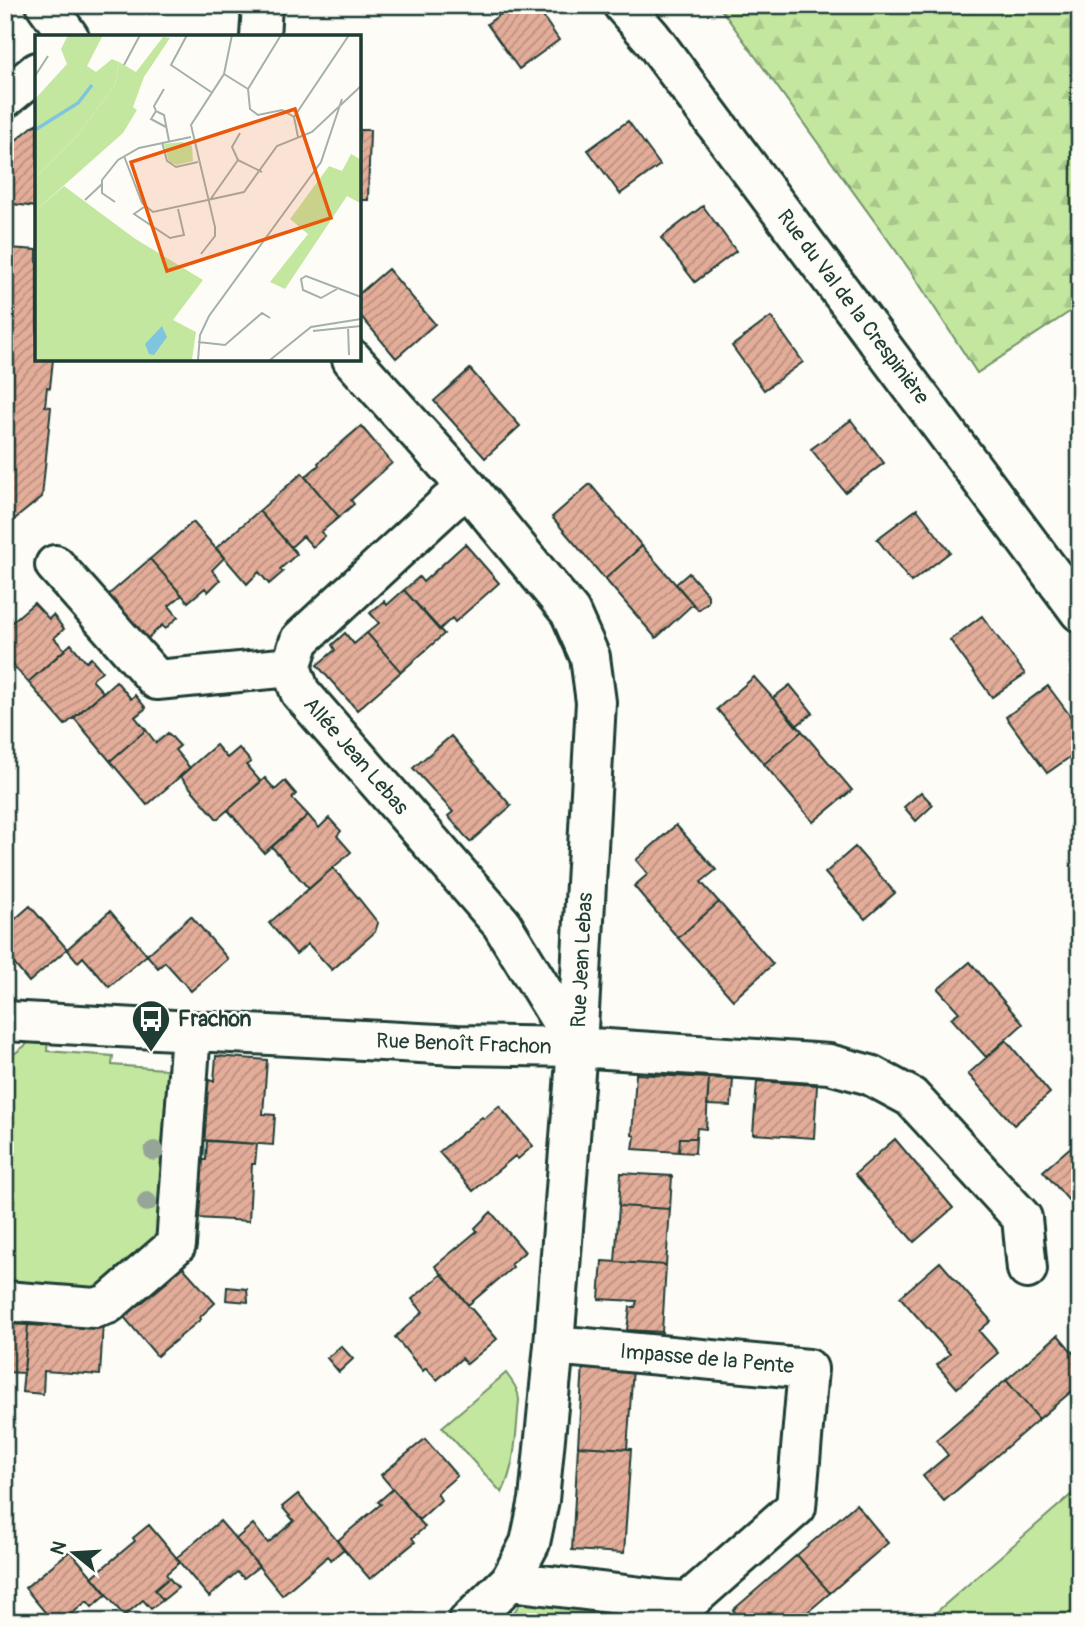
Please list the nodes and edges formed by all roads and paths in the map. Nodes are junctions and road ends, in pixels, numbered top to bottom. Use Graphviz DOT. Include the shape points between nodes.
graph roads {
  1 [pos="46,5"];
  2 [pos="262,5"];
  3 [pos="624,5"];
  4 [pos="68,35"];
  5 [pos="260,35"];
  6 [pos="35,74"];
  7 [pos="5,98"];
  8 [pos="353,360"];
  9 [pos="468,488"];
  10 [pos="55,565"];
  11 [pos="1080,612"];
  12 [pos="291,667"];
  13 [pos="5,1021"];
  14 [pos="191,1031"];
  15 [pos="577,1047"];
  16 [pos="1027,1269"];
  17 [pos="5,1301"];
  18 [pos="554,1345"];
  19 [pos="510,1581"];
  20 [pos="654,1611"];
  21 [pos="468,1622"];
  1 -- 4 [label="street"];
  2 -- 5 [label="street"];
  3 -- 11 [label="street, Rue du Val de la Crespinière"];
  6 -- 7 [label="street"];
  8 -- 9 [label="street, Rue Jean Lebas"];
  9 -- 12 [label="street" via="300,640"];
  9 -- 15 [label="street, Rue Jean Lebas" via="570,612 590,657 596,702"];
  10 -- 12 [label="street" via="158,680"];
  12 -- 15 [label="street, Allée Jean Lebas" via="300,692 501,923"];
  13 -- 14 [label="street, Rue Benoît Frachon"];
  14 -- 15 [label="street, Rue Benoît Frachon"];
  14 -- 17 [label="street" via="176,1245 108,1304 95,1308"];
  15 -- 16 [label="street, Rue Benoît Frachon" via="829,1064 870,1075 911,1097 1022,1218"];
  15 -- 18 [label="street, Rue Jean Lebas"];
  18 -- 19 [label="street, Rue Jean Lebas" via="539,1500 530,1543"];
  18 -- 20 [label="street, Impasse de la Pente" via="808,1369 796,1507 689,1601"];
  19 -- 20 [label="street"];
  19 -- 21 [label="street, Rue Jean Lebas"];
}
